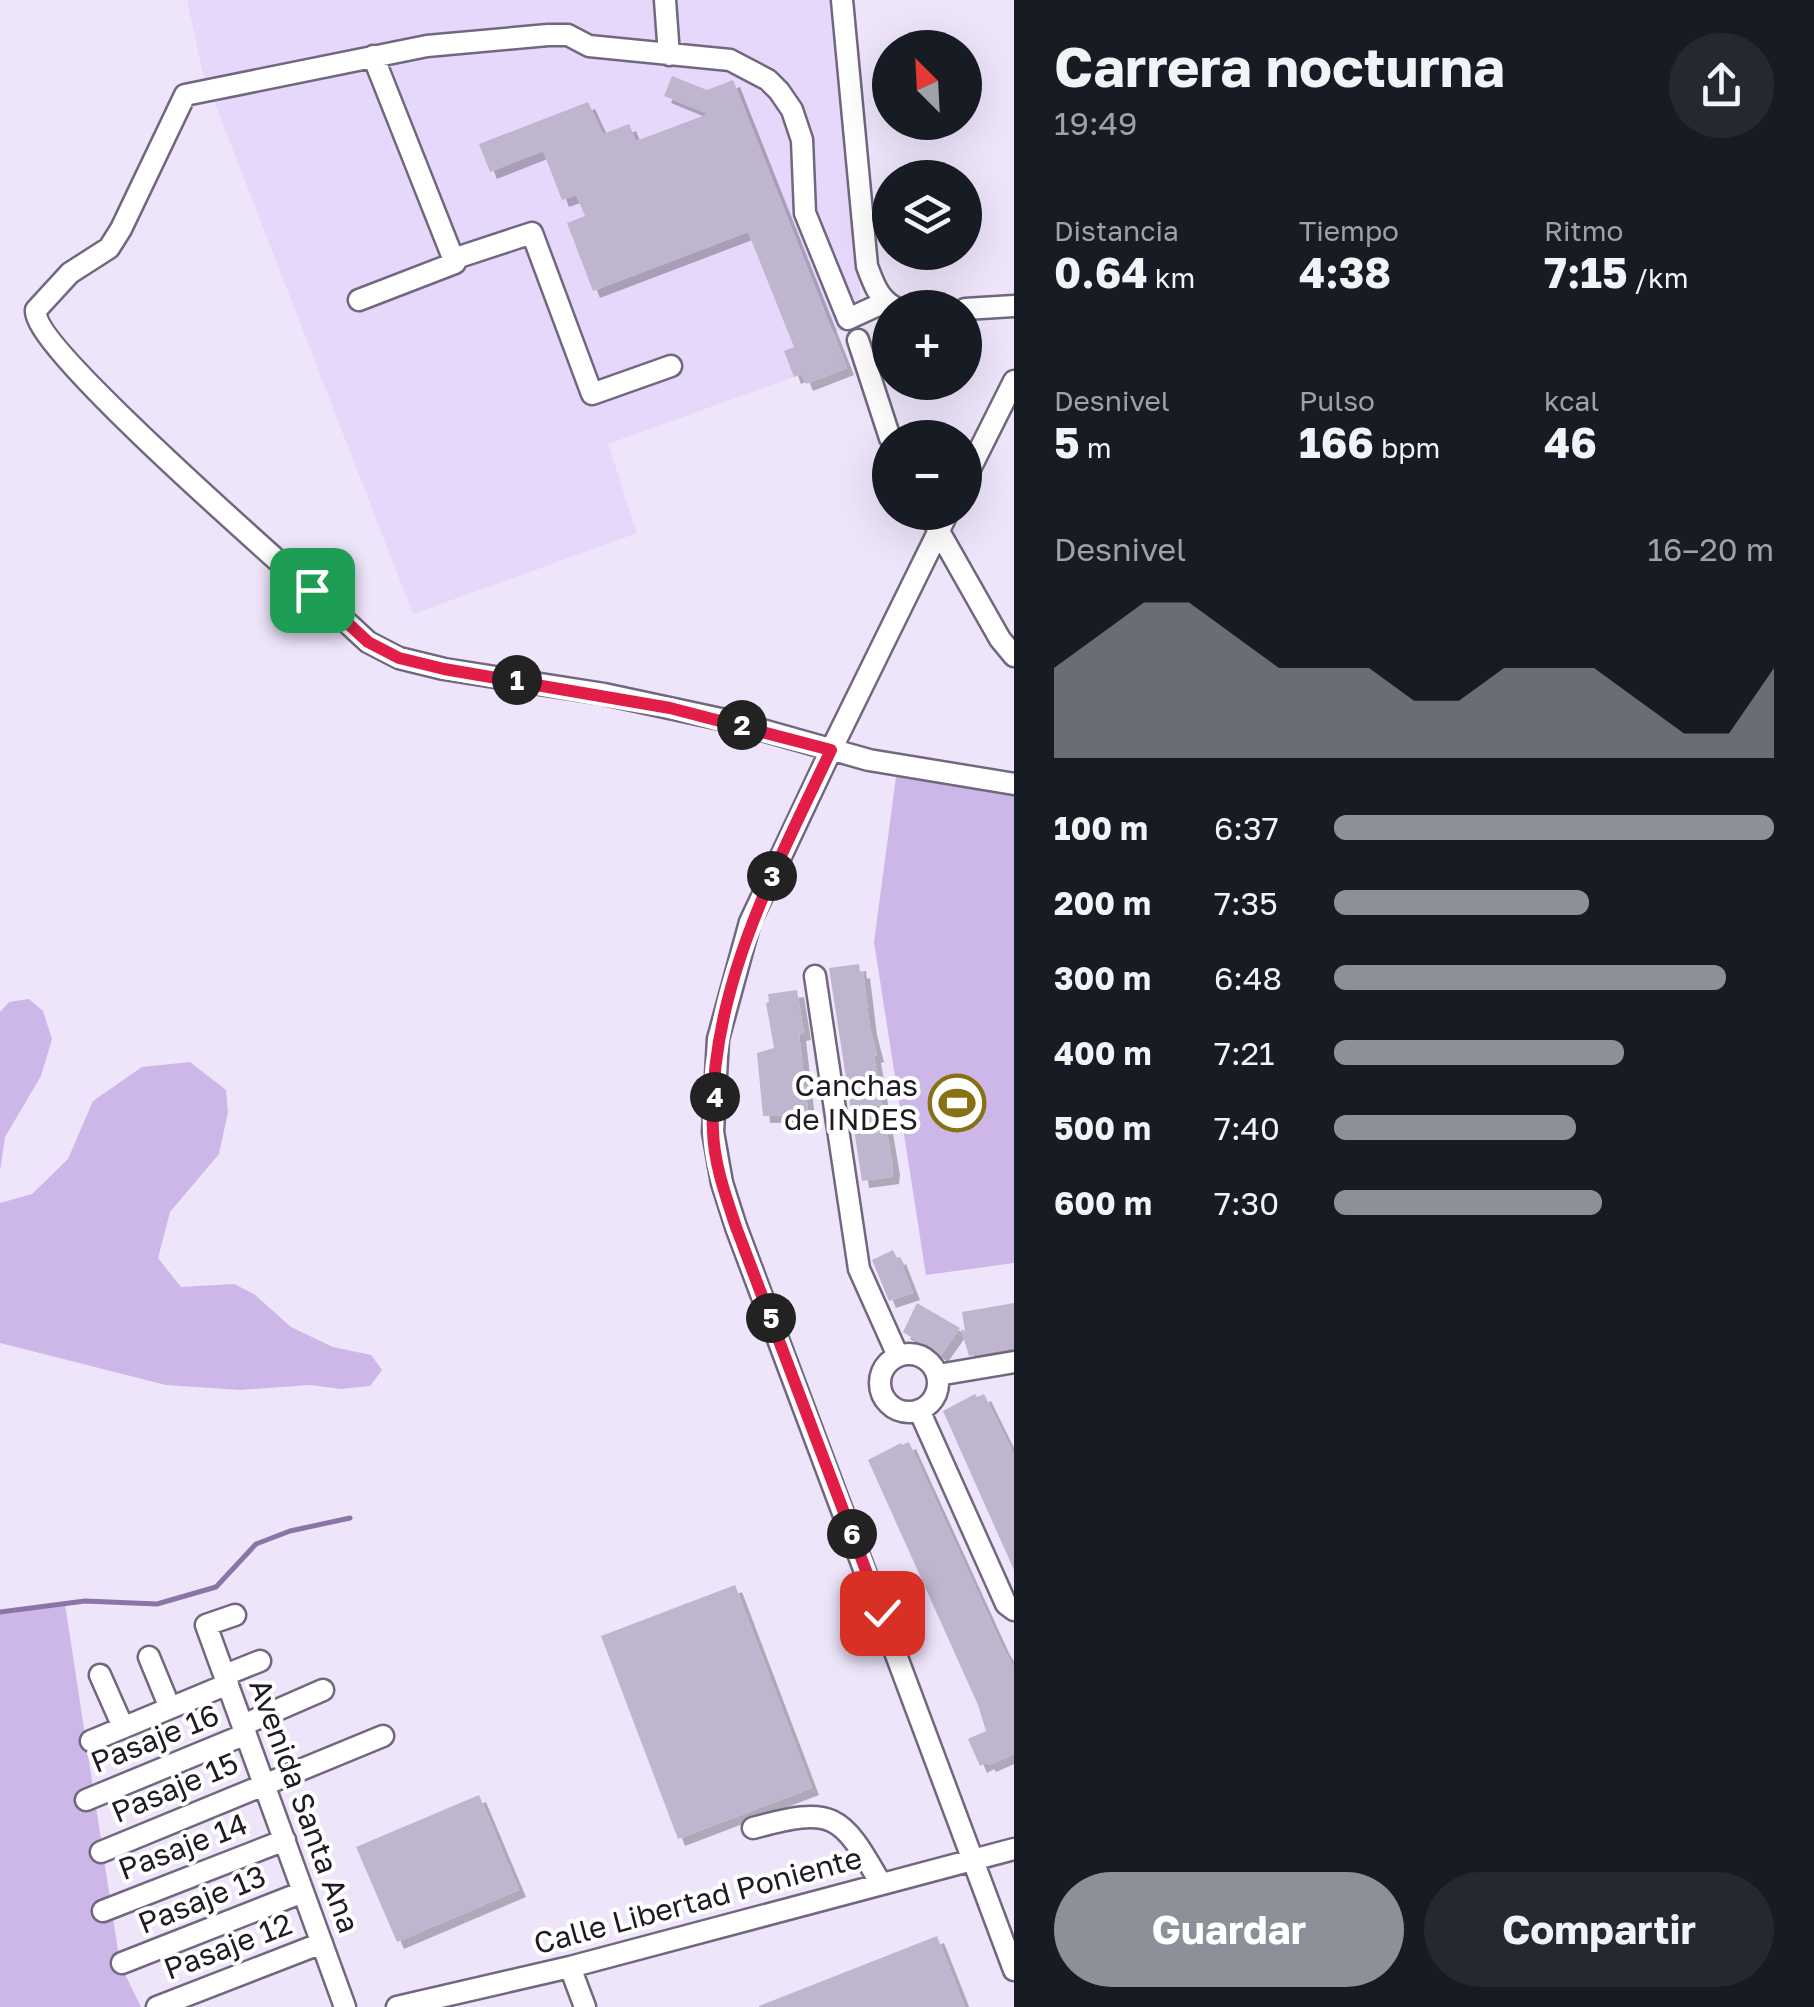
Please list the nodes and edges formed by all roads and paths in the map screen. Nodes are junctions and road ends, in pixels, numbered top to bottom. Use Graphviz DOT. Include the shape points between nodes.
graph roads {
  1 [pos="665,0"];
  2 [pos="842,0"];
  3 [pos="668,55"];
  4 [pos="374,56"];
  5 [pos="453,259"];
  6 [pos="877,290"];
  7 [pos="359,300"];
  8 [pos="1014,306"];
  9 [pos="982,308"];
  10 [pos="872,311"];
  11 [pos="858,340"];
  12 [pos="671,366"];
  13 [pos="1014,381"];
  14 [pos="884,420"];
  15 [pos="982,445"];
  16 [pos="938,532"];
  17 [pos="1014,656"];
  18 [pos="831,750"];
  19 [pos="1014,784"];
  20 [pos="815,976"];
  21 [pos="898,1356"];
  22 [pos="1014,1362"];
  23 [pos="938,1375"];
  24 [pos="919,1410"];
  25 [pos="1014,1610"];
  26 [pos="235,1616"];
  27 [pos="149,1657"];
  28 [pos="260,1661"];
  29 [pos="100,1675"];
  30 [pos="227,1680"];
  31 [pos="322,1690"];
  32 [pos="170,1708"];
  33 [pos="123,1727"];
  34 [pos="245,1730"];
  35 [pos="383,1736"];
  36 [pos="91,1740"];
  37 [pos="264,1784"];
  38 [pos="86,1800"];
  39 [pos="752,1828"];
  40 [pos="284,1840"];
  41 [pos="1014,1849"];
  42 [pos="101,1852"];
  43 [pos="973,1860"];
  44 [pos="881,1884"];
  45 [pos="303,1892"];
  46 [pos="103,1911"];
  47 [pos="322,1942"];
  48 [pos="122,1964"];
  49 [pos="570,1967"];
  50 [pos="1014,1970"];
  51 [pos="157,2007"];
  52 [pos="345,2007"];
  53 [pos="397,2007"];
  54 [pos="585,2007"];
  1 -- 3 [label="street"];
  2 -- 6 [label="street" via="867,266"];
  3 -- 4 [label="street" via="589,46 568,35"];
  3 -- 10 [label="street" via="730,60 779,90 802,140 805,213 848,318"];
  4 -- 5 [label="street"];
  4 -- 18 [label="street" via="185,95 108,248 70,274 36,310 45,334 93,390 381,650 444,669 685,711"];
  5 -- 7 [label="street"];
  5 -- 12 [label="street" via="532,233 592,394"];
  8 -- 9 [label="street"];
  11 -- 14 [label="street"];
  13 -- 15 [label="street"];
  16 -- 17 [label="street"];
  16 -- 18 [label="street"];
  18 -- 19 [label="street"];
  18 -- 43 [label="street" via="750,922 718,1039 713,1132 736,1227"];
  20 -- 21 [label="street" via="859,1269"];
  21 -- 23 [label="street" via="926,1359"];
  21 -- 24 [label="street" via="883,1369 880,1388 890,1406"];
  22 -- 23 [label="street"];
  23 -- 24 [label="street" via="937,1392"];
  24 -- 25 [label="street"];
  26 -- 30 [label="street, Avenida Santa Ana" via="206,1626"];
  27 -- 32 [label="street"];
  28 -- 30 [label="street"];
  29 -- 33 [label="street"];
  30 -- 32 [label="street"];
  30 -- 34 [label="street, Avenida Santa Ana"];
  31 -- 34 [label="street, Pasaje 16"];
  32 -- 33 [label="street"];
  33 -- 36 [label="street"];
  34 -- 37 [label="street, Avenida Santa Ana"];
  34 -- 38 [label="street, Pasaje 16"];
  35 -- 37 [label="street, Pasaje 15"];
  37 -- 40 [label="street, Avenida Santa Ana"];
  37 -- 42 [label="street, Pasaje 15"];
  39 -- 44 [label="street" via="814,1814 832,1820 854,1836"];
  40 -- 45 [label="street, Avenida Santa Ana"];
  40 -- 46 [label="street, Pasaje 14"];
  41 -- 43 [label="street, Calle Libertad Poniente"];
  43 -- 44 [label="street, Calle Libertad Poniente"];
  43 -- 50 [label="street"];
  44 -- 49 [label="street, Calle Libertad Poniente"];
  45 -- 47 [label="street, Avenida Santa Ana"];
  45 -- 48 [label="street, Pasaje 13"];
  47 -- 51 [label="street, Pasaje 12"];
  47 -- 52 [label="street, Avenida Santa Ana"];
  49 -- 53 [label="street, Calle Libertad Poniente"];
  49 -- 54 [label="street"];
}
